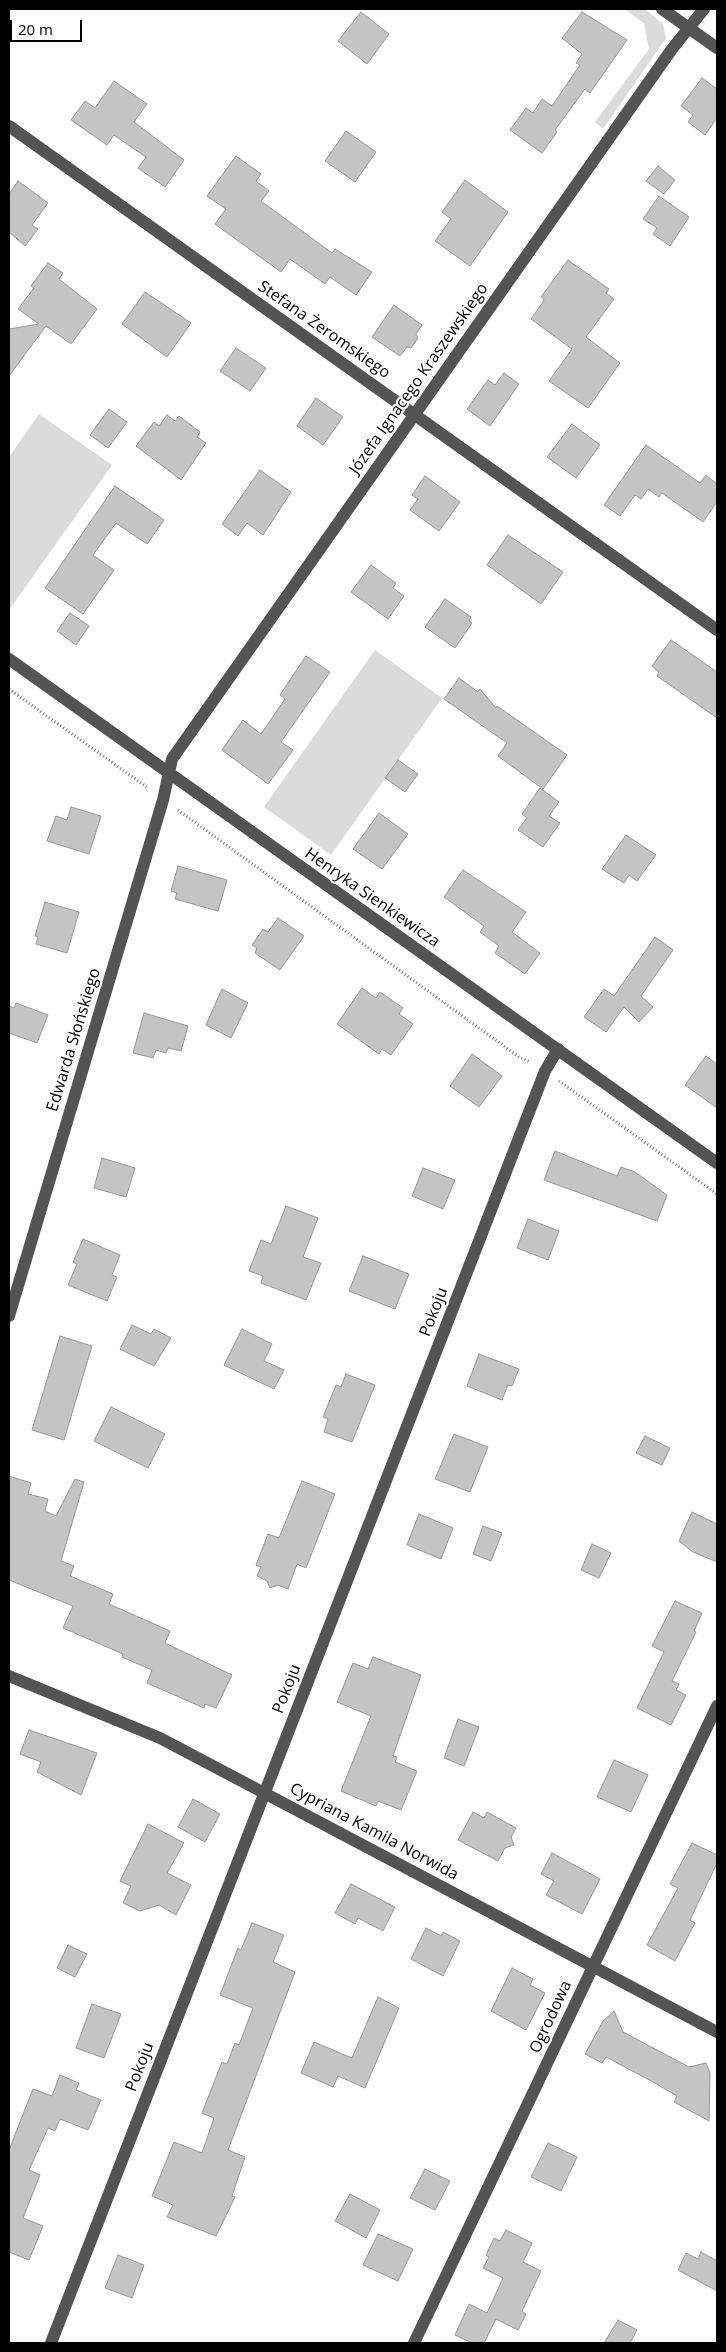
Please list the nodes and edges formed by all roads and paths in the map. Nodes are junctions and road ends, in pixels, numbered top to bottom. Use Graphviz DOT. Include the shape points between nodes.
graph roads {
  1 [pos="662,9"];
  2 [pos="704,9"];
  3 [pos="688,27"];
  4 [pos="717,48"];
  5 [pos="9,126"];
  6 [pos="414,414"];
  7 [pos="717,630"];
  8 [pos="9,659"];
  9 [pos="9,689"];
  10 [pos="169,773"];
  11 [pos="153,792"];
  12 [pos="176,808"];
  13 [pos="558,1049"];
  14 [pos="533,1063"];
  15 [pos="556,1078"];
  16 [pos="717,1163"];
  17 [pos="717,1194"];
  18 [pos="9,1316"];
  19 [pos="9,1676"];
  20 [pos="717,1706"];
  21 [pos="264,1792"];
  22 [pos="594,1966"];
  23 [pos="717,2032"];
  24 [pos="51,2343"];
  25 [pos="414,2343"];
  1 -- 3 [label="street"];
  2 -- 3 [label="street, Józefa Ignacego Kraszewskiego"];
  3 -- 4 [label="street"];
  3 -- 6 [label="street, Józefa Ignacego Kraszewskiego"];
  5 -- 6 [label="street, Stefana Żeromskiego"];
  6 -- 7 [label="street, Stefana Żeromskiego"];
  6 -- 10 [label="street, Józefa Ignacego Kraszewskiego" via="180,746 172,759"];
  8 -- 10 [label="street, Henryka Sienkiewicza"];
  9 -- 11 [label="path"];
  10 -- 13 [label="street, Henryka Sienkiewicza"];
  10 -- 18 [label="street, Edwarda Słońskiego"];
  12 -- 14 [label="path"];
  13 -- 16 [label="street, Henryka Sienkiewicza"];
  13 -- 21 [label="street, Pokoju" via="545,1071"];
  15 -- 17 [label="path"];
  19 -- 21 [label="street, Cypriana Kamila Norwida" via="144,1731"];
  20 -- 22 [label="street, Ogrodowa"];
  21 -- 22 [label="street, Cypriana Kamila Norwida"];
  21 -- 24 [label="street, Pokoju"];
  22 -- 23 [label="street, Cypriana Kamila Norwida"];
  22 -- 25 [label="street, Ogrodowa"];
}
